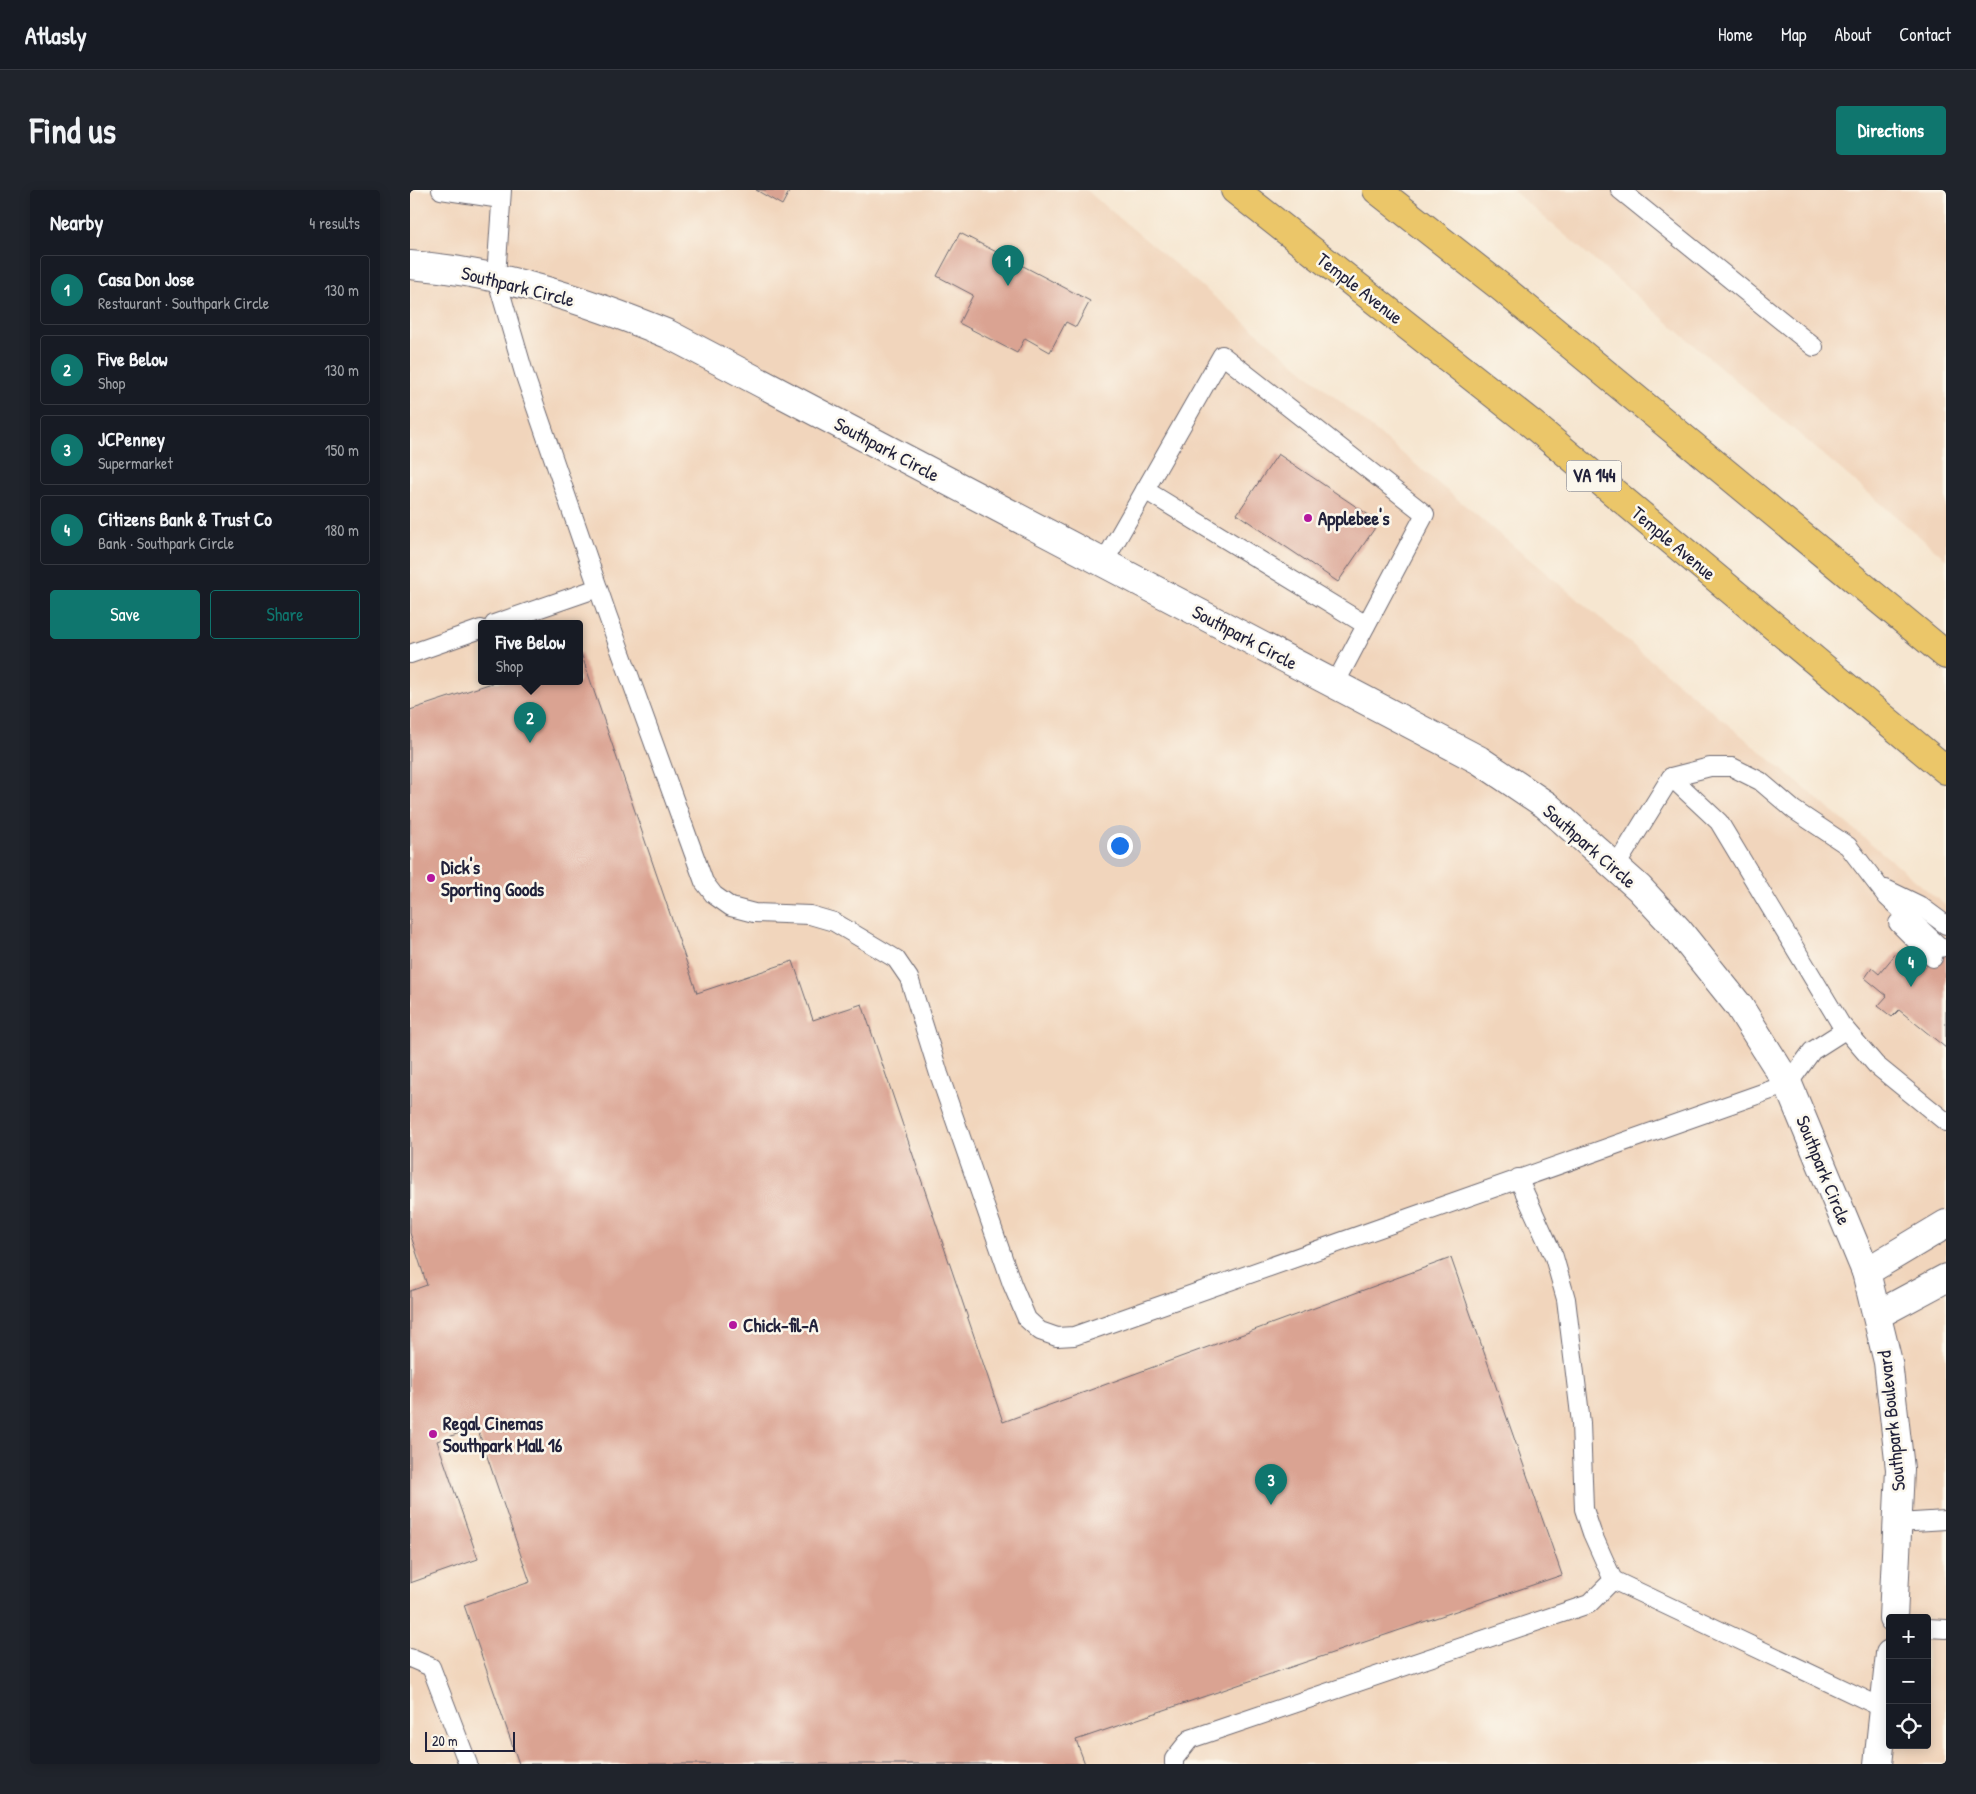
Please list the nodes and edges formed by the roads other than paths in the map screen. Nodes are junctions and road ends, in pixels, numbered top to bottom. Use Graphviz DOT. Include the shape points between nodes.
graph roads {
  1 [pos="441,190"];
  2 [pos="1235,190"];
  3 [pos="1377,190"];
  4 [pos="1620,190"];
  5 [pos="502,194"];
  6 [pos="410,265"];
  7 [pos="496,277"];
  8 [pos="1814,347"];
  9 [pos="1144,490"];
  10 [pos="1104,562"];
  11 [pos="598,588"];
  12 [pos="506,620"];
  13 [pos="1366,624"];
  14 [pos="478,630"];
  15 [pos="410,654"];
  16 [pos="1946,655"];
  17 [pos="1335,684"];
  18 [pos="1946,770"];
  19 [pos="1671,777"];
  20 [pos="1616,866"];
  21 [pos="1877,884"];
  22 [pos="1946,926"];
  23 [pos="1937,953"];
  24 [pos="1845,1030"];
  25 [pos="1788,1084"];
  26 [pos="1946,1122"];
  27 [pos="1518,1178"];
  28 [pos="1946,1224"];
  29 [pos="1866,1272"];
  30 [pos="1946,1278"];
  31 [pos="1877,1315"];
  32 [pos="1946,1520"];
  33 [pos="1898,1523"];
  34 [pos="1613,1580"];
  35 [pos="1893,1614"];
  36 [pos="1931,1628"];
  37 [pos="1946,1629"];
  38 [pos="410,1658"];
  39 [pos="1889,1659"];
  40 [pos="1884,1710"];
  41 [pos="468,1764"];
  42 [pos="1174,1764"];
  43 [pos="1878,1764"];
  1 -- 5 [label="lane"];
  2 -- 18 [label="main road, Temple Avenue / VA 144" via="1532,424"];
  3 -- 16 [label="main road" via="1510,295"];
  4 -- 8 [label="lane"];
  5 -- 7 [label="lane"];
  6 -- 7 [label="street, Southpark Circle"];
  7 -- 10 [label="street, Southpark Circle" via="571,298 668,334"];
  7 -- 11 [label="lane" via="524,373"];
  9 -- 10 [label="lane"];
  9 -- 13 [label="lane"];
  9 -- 13 [label="lane" via="1222,354 1425,514"];
  10 -- 17 [label="street, Southpark Circle"];
  11 -- 12 [label="lane"];
  11 -- 27 [label="lane" via="704,882 714,896 731,907 754,913 810,915 834,922 896,959 908,978 1012,1284 1027,1319 1040,1331 1057,1337 1074,1336"];
  13 -- 17 [label="lane"];
  14 -- 15 [label="lane"];
  17 -- 20 [label="street, Southpark Circle" via="1479,760 1546,805"];
  19 -- 20 [label="lane"];
  19 -- 21 [label="lane" via="1710,767 1732,767 1760,781 1794,810 1848,846"];
  19 -- 24 [label="lane" via="1720,822"];
  20 -- 25 [label="street, Southpark Circle" via="1678,930 1739,1006"];
  21 -- 22 [label="lane" via="1919,905"];
  21 -- 23 [label="lane"];
  24 -- 25 [label="lane" via="1812,1051"];
  24 -- 26 [label="lane" via="1876,1065"];
  25 -- 27 [label="lane"];
  25 -- 29 [label="street, Southpark Circle"];
  27 -- 34 [label="lane" via="1554,1257 1566,1299 1581,1423 1584,1509"];
  28 -- 29 [label="street"];
  29 -- 31 [label="street, Southpark Boulevard"];
  30 -- 31 [label="street"];
  31 -- 33 [label="street, Southpark Boulevard" via="1888,1362 1900,1469"];
  32 -- 33 [label="lane"];
  33 -- 35 [label="street, Southpark Boulevard"];
  34 -- 40 [label="lane"];
  34 -- 42 [label="lane" via="1590,1604 1190,1739 1174,1759"];
  36 -- 37 [label="lane"];
  38 -- 41 [label="lane" via="431,1667"];
  39 -- 40 [label="street"];
  40 -- 43 [label="street"];
}
